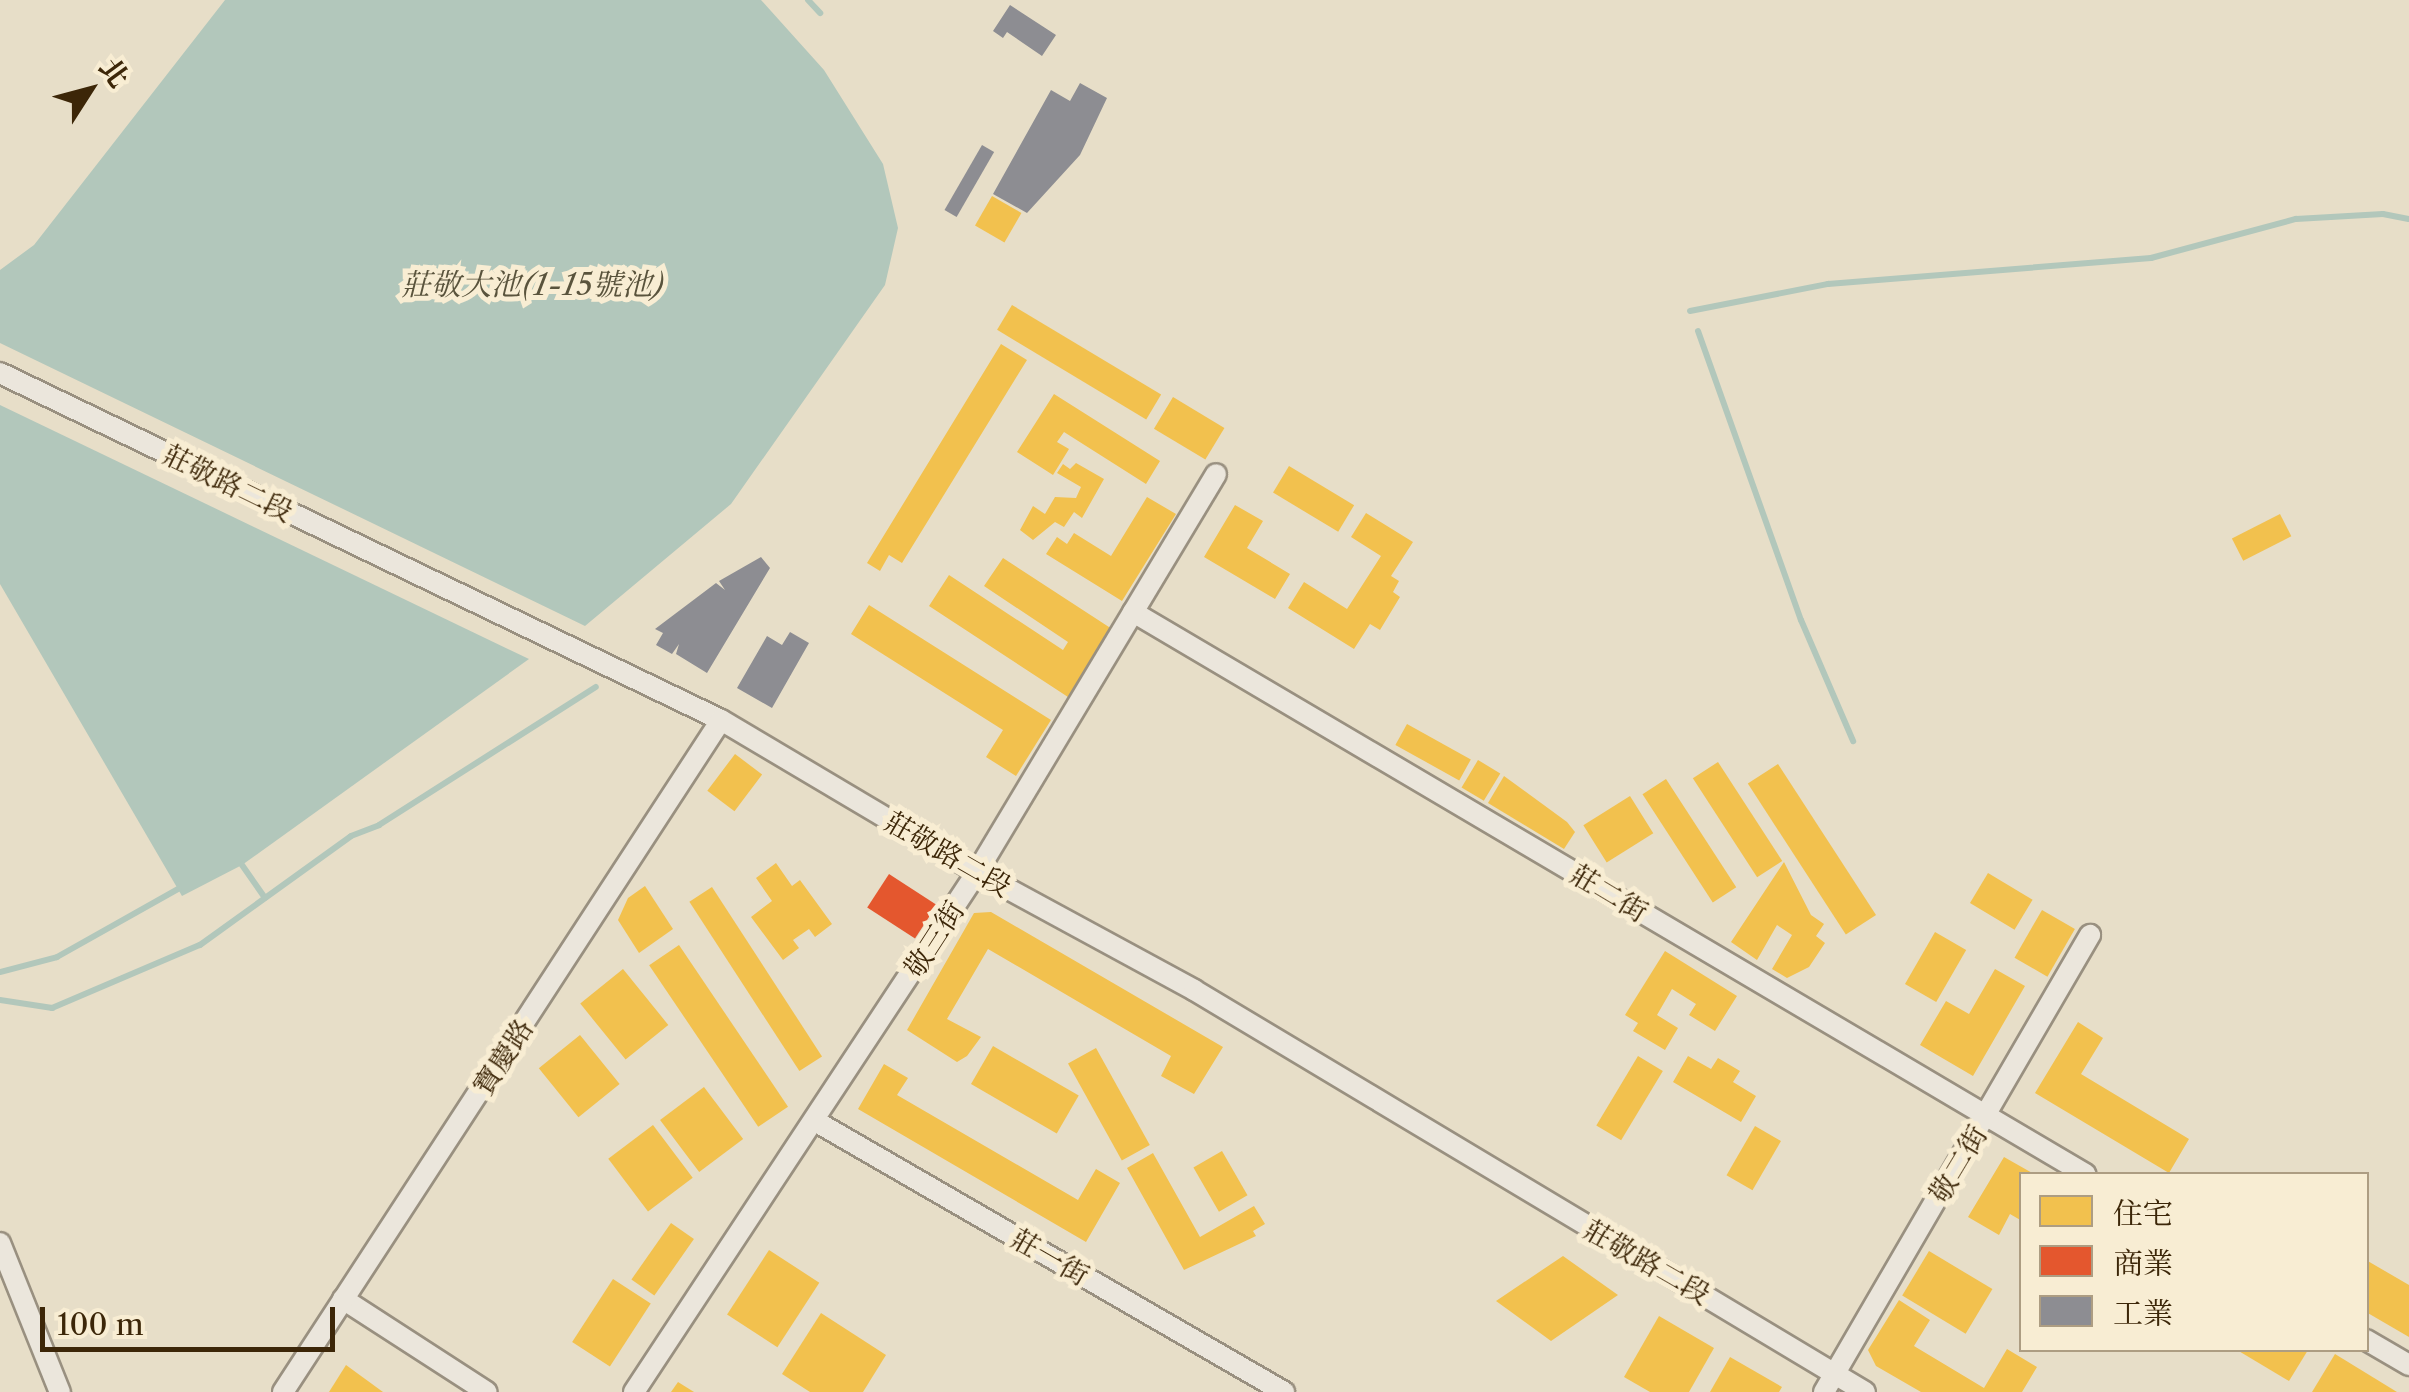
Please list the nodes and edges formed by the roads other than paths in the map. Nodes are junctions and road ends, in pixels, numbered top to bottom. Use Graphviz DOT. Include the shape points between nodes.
graph roads {
  1 [pos="0,373"];
  2 [pos="1216,474"];
  3 [pos="1133,612"];
  4 [pos="720,720"];
  5 [pos="977,872"];
  6 [pos="2090,935"];
  7 [pos="1986,1116"];
  8 [pos="815,1122"];
  9 [pos="2082,1172"];
  10 [pos="0,1243"];
  11 [pos="343,1300"];
  12 [pos="2369,1342"];
  13 [pos="2409,1366"];
  14 [pos="1830,1383"];
  15 [pos="60,1392"];
  16 [pos="283,1392"];
  17 [pos="487,1392"];
  18 [pos="634,1392"];
  19 [pos="1284,1392"];
  20 [pos="1865,1392"];
  1 -- 4 [label="street, 莊敬路二段"];
  2 -- 3 [label="street, 敬三街"];
  3 -- 5 [label="street, 敬三街"];
  3 -- 7 [label="street, 莊二街"];
  4 -- 5 [label="street, 莊敬路二段"];
  4 -- 11 [label="street, 寶慶路"];
  5 -- 8 [label="street, 敬三街"];
  5 -- 14 [label="street, 莊敬路二段" via="1194,990"];
  6 -- 7 [label="street, 敬二街"];
  7 -- 9 [label="street, 莊二街"];
  7 -- 14 [label="street, 敬二街"];
  8 -- 18 [label="street, 敬三街"];
  8 -- 19 [label="street, 莊一街"];
  10 -- 15 [label="street"];
  11 -- 16 [label="street, 寶慶路"];
  11 -- 17 [label="street"];
  12 -- 13 [label="street"];
  14 -- 20 [label="street, 莊敬路二段"];
}
